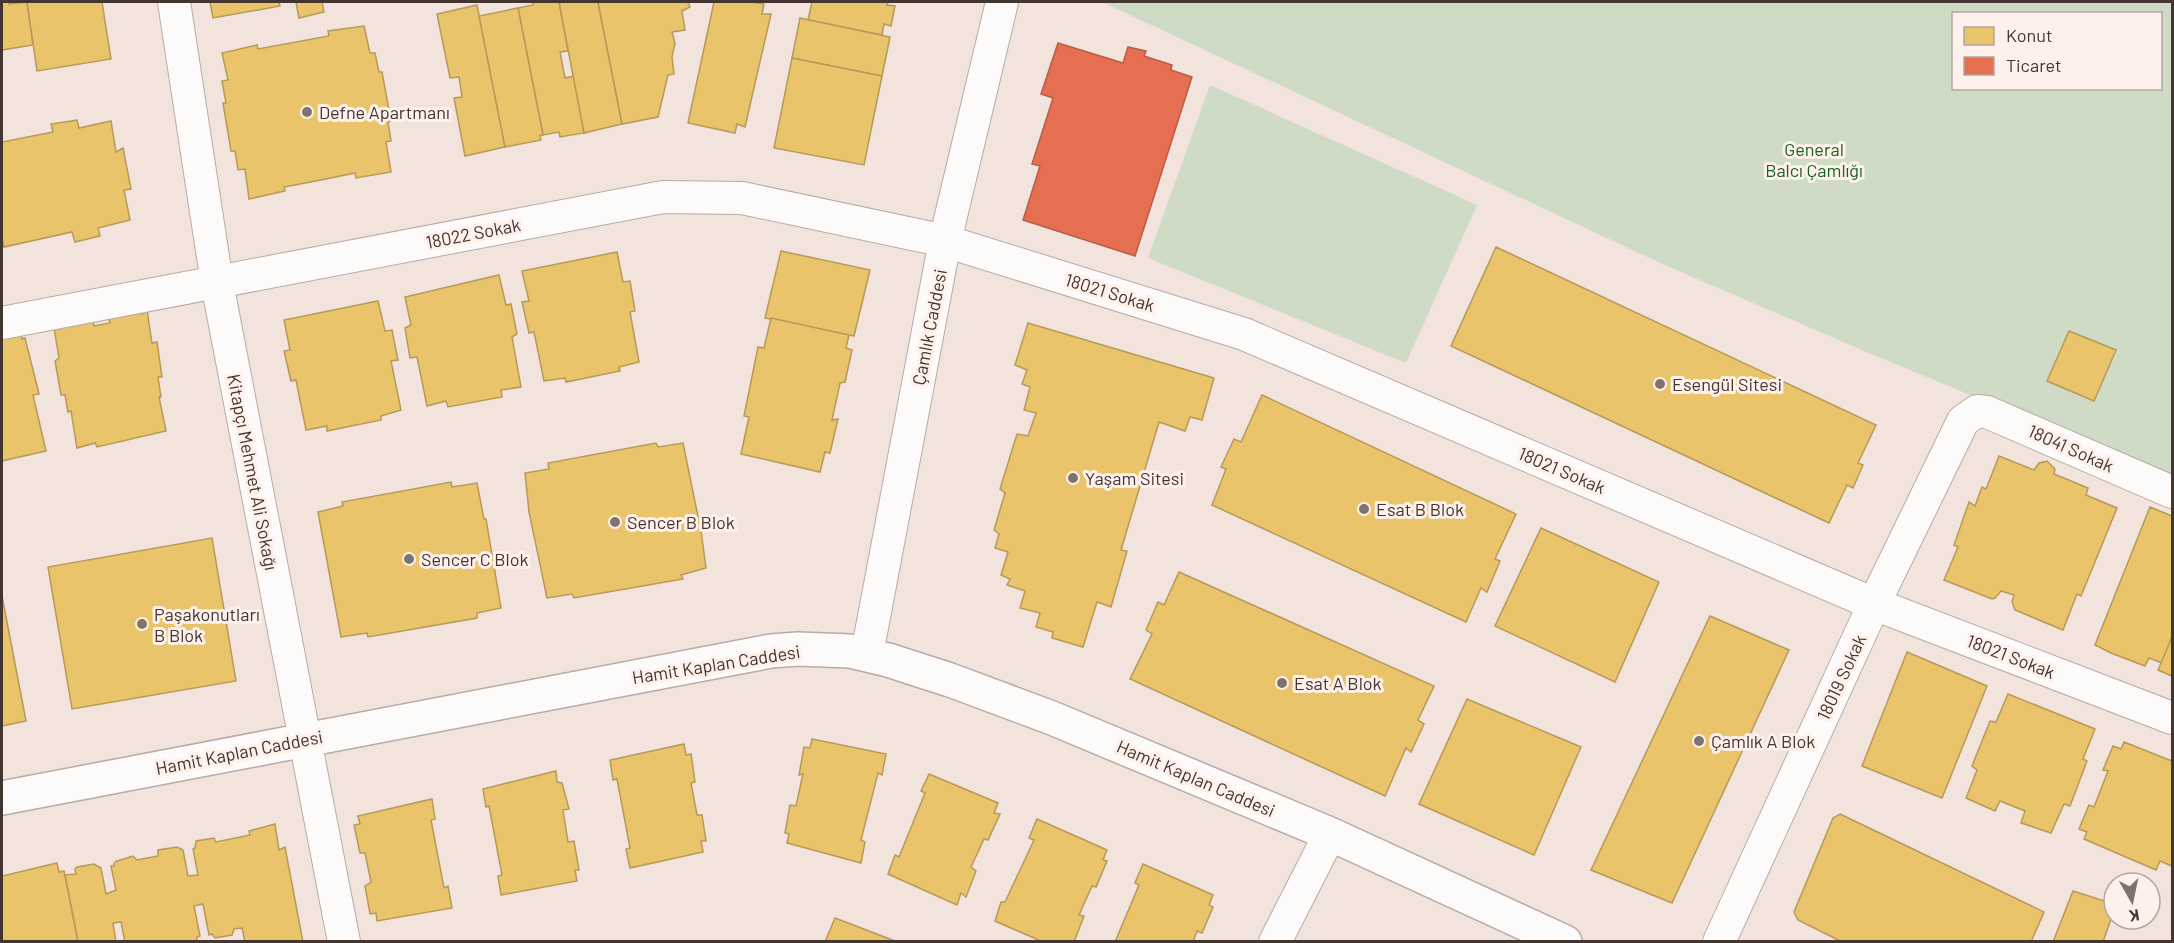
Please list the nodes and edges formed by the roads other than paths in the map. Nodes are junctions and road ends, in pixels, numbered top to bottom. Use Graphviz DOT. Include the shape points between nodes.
graph roads {
  1 [pos="174,2"];
  2 [pos="1002,2"];
  3 [pos="945,240"];
  4 [pos="217,283"];
  5 [pos="2,323"];
  6 [pos="1969,415"];
  7 [pos="2172,492"];
  8 [pos="1875,604"];
  9 [pos="867,654"];
  10 [pos="2172,718"];
  11 [pos="306,739"];
  12 [pos="2,798"];
  13 [pos="1330,834"];
  14 [pos="344,942"];
  15 [pos="1275,942"];
  16 [pos="1565,942"];
  17 [pos="1719,942"];
  1 -- 4 [label="street, Kitapçı Mehmet Ali Sokağı"];
  2 -- 3 [label="street, Çamlık Caddesi"];
  3 -- 4 [label="street, 18022 Sokak" via="742,198 663,197"];
  3 -- 8 [label="street, 18021 Sokak" via="1244,334"];
  3 -- 9 [label="street, Çamlık Caddesi"];
  4 -- 5 [label="street, 18022 Sokak"];
  4 -- 11 [label="street, Kitapçı Mehmet Ali Sokağı"];
  6 -- 7 [label="street, 18041 Sokak" via="1987,412"];
  6 -- 8 [label="street, 18019 Sokak" via="1959,428"];
  8 -- 10 [label="street, 18021 Sokak"];
  8 -- 17 [label="street, 18019 Sokak"];
  9 -- 11 [label="main road, Hamit Kaplan Caddesi" via="826,649 771,651"];
  9 -- 13 [label="main road, Hamit Kaplan Caddesi" via="1052,718"];
  11 -- 12 [label="main road, Hamit Kaplan Caddesi"];
  11 -- 14 [label="street, Kitapçı Mehmet Ali Sokağı"];
  13 -- 15 [label="street"];
  13 -- 16 [label="main road, Hamit Kaplan Caddesi"];
}
